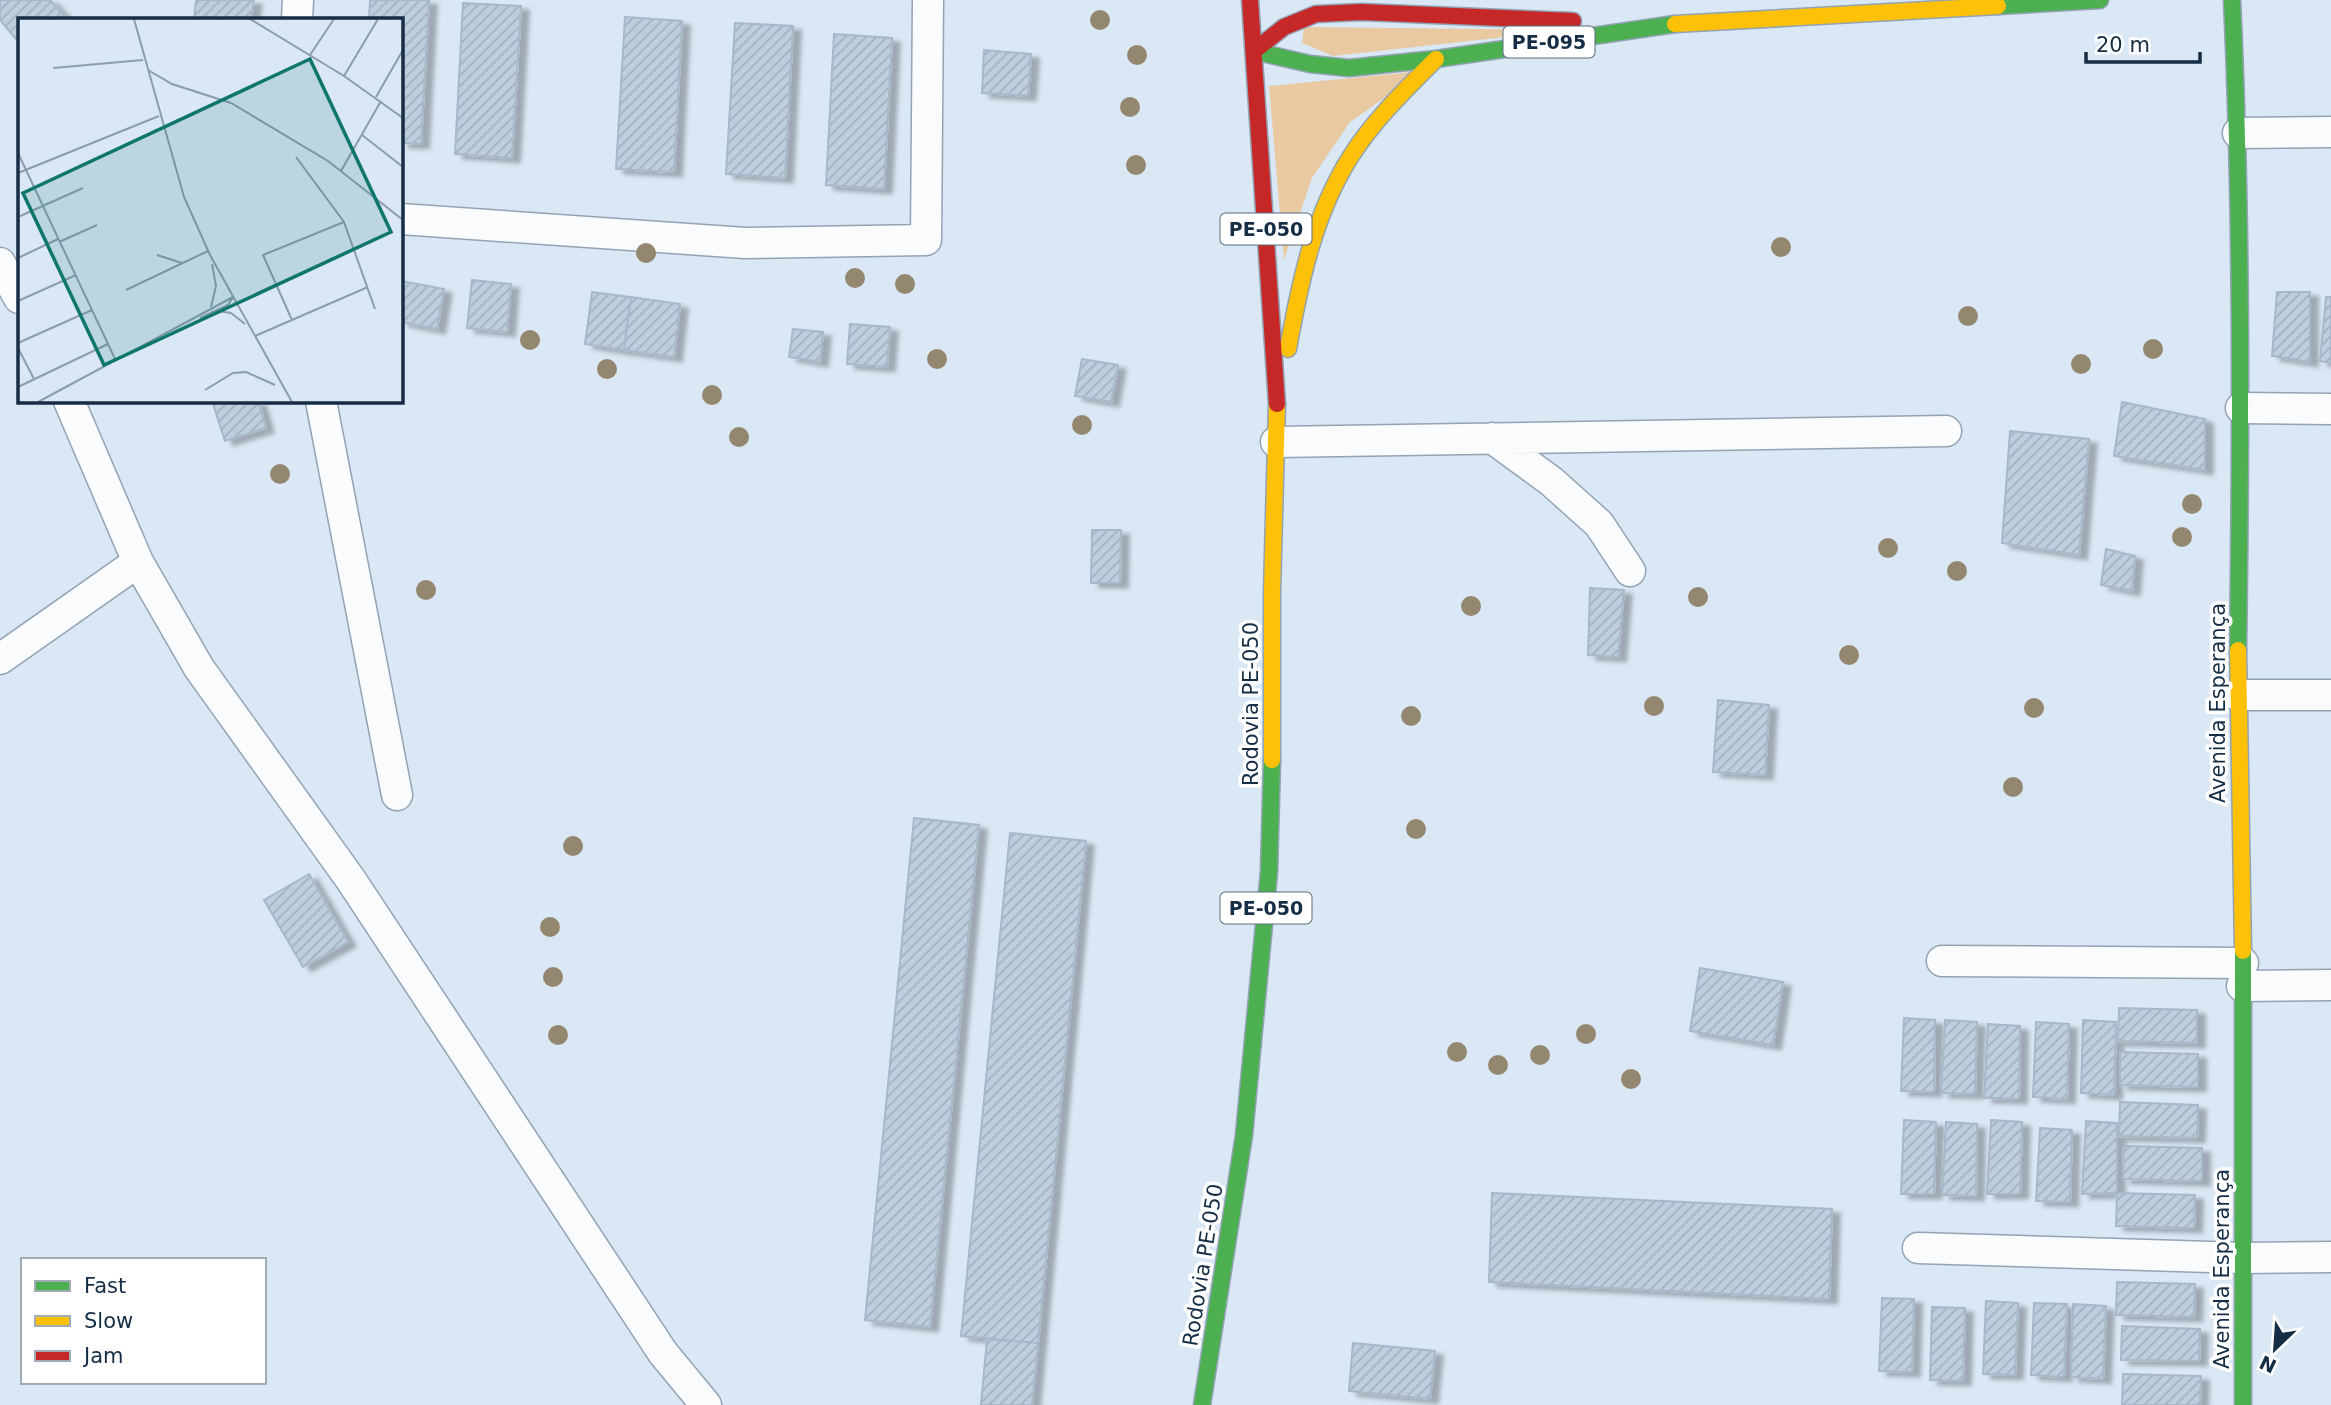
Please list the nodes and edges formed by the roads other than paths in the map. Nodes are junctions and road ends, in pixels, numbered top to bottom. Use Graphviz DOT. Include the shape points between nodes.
graph roads {
  1 [pos="298,0"];
  2 [pos="928,0"];
  3 [pos="1250,0"];
  4 [pos="1392,0"];
  5 [pos="2100,0"];
  6 [pos="2232,0"];
  7 [pos="1415,14"];
  8 [pos="297,18"];
  9 [pos="1663,25"];
  10 [pos="1254,51"];
  11 [pos="1436,59"];
  12 [pos="2331,132"];
  13 [pos="2238,133"];
  14 [pos="402,219"];
  15 [pos="0,263"];
  16 [pos="18,296"];
  17 [pos="69,402"];
  18 [pos="321,402"];
  19 [pos="1277,406"];
  20 [pos="2241,408"];
  21 [pos="2331,409"];
  22 [pos="1946,431"];
  23 [pos="1492,439"];
  24 [pos="1276,442"];
  25 [pos="138,562"];
  26 [pos="1630,571"];
  27 [pos="0,659"];
  28 [pos="2236,695"];
  29 [pos="2331,695"];
  30 [pos="397,794"];
  31 [pos="1942,961"];
  32 [pos="2243,974"];
  33 [pos="2331,985"];
  34 [pos="1918,1248"];
  35 [pos="2331,1257"];
  36 [pos="2243,1258"];
  37 [pos="706,1405"];
  38 [pos="1202,1405"];
  39 [pos="2243,1405"];
  1 -- 8 [label="street"];
  2 -- 14 [label="street" via="926,240 744,243"];
  3 -- 10 [label="main road, Rodovia PE-050 / PE-050"];
  4 -- 7 [label="main road"];
  5 -- 9 [label="main road, PE-095"];
  6 -- 13 [label="main road, Avenida Esperança"];
  7 -- 9 [label="main road"];
  7 -- 10 [label="main road" via="1316,14 1283,27"];
  9 -- 11 [label="main road, PE-095"];
  10 -- 11 [label="main road" via="1349,68"];
  10 -- 19 [label="main road, Rodovia PE-050 / PE-050"];
  11 -- 19 [label="main road" via="1363,139 1327,203 1298,293"];
  12 -- 13 [label="street"];
  13 -- 20 [label="main road, Avenida Esperança"];
  15 -- 16 [label="street"];
  17 -- 25 [label="street"];
  18 -- 30 [label="street"];
  19 -- 24 [label="main road, Rodovia PE-050 / PE-050"];
  20 -- 21 [label="street"];
  20 -- 28 [label="main road, Avenida Esperança"];
  22 -- 23 [label="street"];
  23 -- 24 [label="street"];
  23 -- 26 [label="street" via="1551,481 1599,524"];
  24 -- 38 [label="main road, Rodovia PE-050 / PE-050" via="1269,872 1244,1135"];
  25 -- 27 [label="street"];
  25 -- 37 [label="street" via="199,668 351,880 663,1353"];
  28 -- 29 [label="street"];
  28 -- 32 [label="main road, Avenida Esperança"];
  31 -- 32 [label="street"];
  32 -- 33 [label="street"];
  32 -- 36 [label="main road, Avenida Esperança"];
  34 -- 36 [label="street"];
  35 -- 36 [label="street"];
  36 -- 39 [label="main road, Avenida Esperança"];
}
